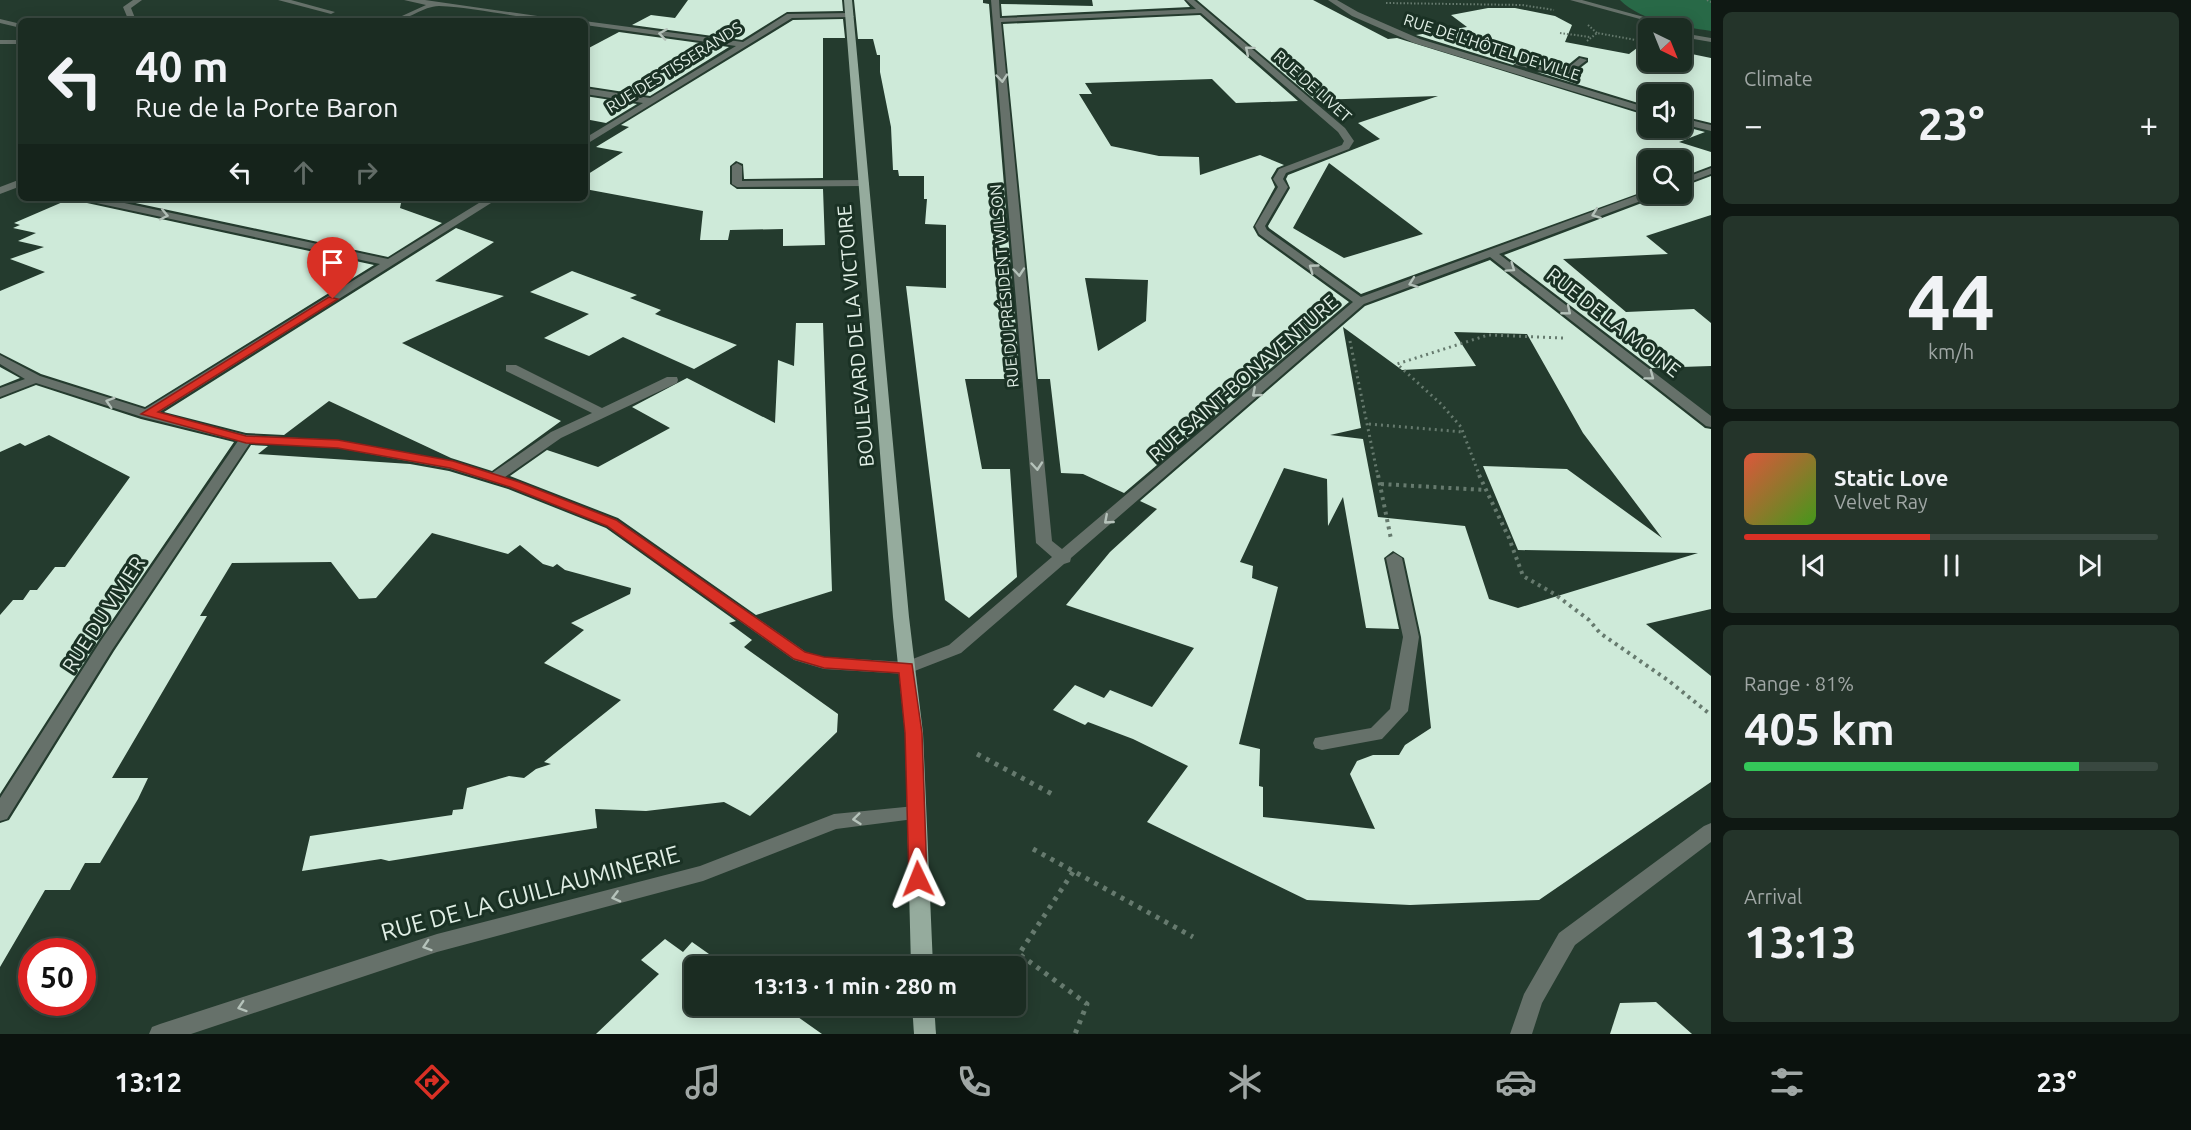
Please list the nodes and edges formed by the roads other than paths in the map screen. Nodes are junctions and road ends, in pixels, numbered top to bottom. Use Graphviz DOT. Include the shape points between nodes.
graph roads {
  1 [pos="138,0"];
  2 [pos="282,0"];
  3 [pos="408,0"];
  4 [pos="445,0"];
  5 [pos="848,0"];
  6 [pos="995,0"];
  7 [pos="1190,0"];
  8 [pos="1332,0"];
  9 [pos="1562,0"];
  10 [pos="1574,0"];
  11 [pos="437,3"];
  12 [pos="1202,10"];
  13 [pos="331,12"];
  14 [pos="851,15"];
  15 [pos="135,18"];
  16 [pos="402,18"];
  17 [pos="546,18"];
  18 [pos="1640,18"];
  19 [pos="997,20"];
  20 [pos="0,21"];
  21 [pos="588,23"];
  22 [pos="18,25"];
  23 [pos="1638,25"];
  24 [pos="1692,31"];
  25 [pos="1711,34"];
  26 [pos="1692,37"];
  27 [pos="1711,40"];
  28 [pos="0,42"];
  29 [pos="18,42"];
  30 [pos="742,44"];
  31 [pos="1583,60"];
  32 [pos="1507,63"];
  33 [pos="588,91"];
  34 [pos="650,101"];
  35 [pos="1638,108"];
  36 [pos="1692,123"];
  37 [pos="1711,128"];
  38 [pos="588,140"];
  39 [pos="737,166"];
  40 [pos="1711,171"];
  41 [pos="1692,178"];
  42 [pos="864,183"];
  43 [pos="18,184"];
  44 [pos="0,190"];
  45 [pos="1638,199"];
  46 [pos="101,201"];
  47 [pos="489,201"];
  48 [pos="1491,254"];
  49 [pos="390,263"];
  50 [pos="1360,302"];
  51 [pos="0,359"];
  52 [pos="511,368"];
  53 [pos="35,379"];
  54 [pos="672,380"];
  55 [pos="0,393"];
  56 [pos="602,413"];
  57 [pos="147,414"];
  58 [pos="1711,423"];
  59 [pos="246,439"];
  60 [pos="494,478"];
  61 [pos="1064,558"];
  62 [pos="1394,558"];
  63 [pos="906,668"];
  64 [pos="1322,743"];
  65 [pos="915,813"];
  66 [pos="0,814"];
  67 [pos="1711,831"];
  68 [pos="922,956"];
  69 [pos="924,1016"];
  70 [pos="160,1034"];
  71 [pos="925,1034"];
  72 [pos="1521,1034"];
  1 -- 15 [label="street" via="127,7"];
  2 -- 13 [label="street"];
  3 -- 11 [label="street"];
  4 -- 11 [label="street"];
  5 -- 14 [label="main road, BOULEVARD DE LA VICTOIRE"];
  6 -- 19 [label="street, RUE DU PRÉSIDENT WILSON"];
  7 -- 12 [label="street, RUE DE LIVET"];
  8 -- 35 [label="street, RUE DE L’HÔTEL DE VILLE" via="1417,41"];
  9 -- 23 [label="street" via="1570,6"];
  10 -- 18 [label="street"];
  11 -- 16 [label="street"];
  11 -- 17 [label="street"];
  12 -- 19 [label="street"];
  50 -- 12 [label="street, RUE DE LIVET, one-way" via="1260,226 1283,187 1278,179 1282,171 1346,147 1349,141 1342,130"];
  14 -- 30 [label="street, RUE DES TISSERANDS" via="790,16"];
  14 -- 42 [label="main road, BOULEVARD DE LA VICTOIRE"];
  19 -- 61 [label="street, RUE DU PRÉSIDENT WILSON, one-way" via="1044,543"];
  20 -- 22 [label="street"];
  30 -- 21 [label="street, one-way"];
  24 -- 25 [label="street"];
  26 -- 27 [label="street"];
  28 -- 29 [label="street"];
  30 -- 34 [label="street, RUE DES TISSERANDS"];
  31 -- 32 [label="street" via="1566,74"];
  33 -- 34 [label="street"];
  34 -- 38 [label="street, RUE DES TISSERANDS"];
  36 -- 37 [label="street"];
  39 -- 42 [label="street" via="737,184"];
  40 -- 41 [label="street"];
  42 -- 63 [label="main road, BOULEVARD DE LA VICTOIRE"];
  43 -- 44 [label="street"];
  45 -- 48 [label="street, RUE SAINT-BONAVENTURE, one-way"];
  46 -- 49 [label="street, one-way"];
  47 -- 49 [label="street"];
  48 -- 50 [label="street, RUE SAINT-BONAVENTURE, one-way"];
  48 -- 58 [label="street, RUE DE LA MOINE, one-way"];
  49 -- 57 [label="street"];
  50 -- 61 [label="street, RUE SAINT-BONAVENTURE, one-way"];
  51 -- 53 [label="street"];
  52 -- 56 [label="street"];
  53 -- 55 [label="street"];
  57 -- 53 [label="street, one-way"];
  54 -- 56 [label="street"];
  56 -- 60 [label="street" via="556,435"];
  57 -- 59 [label="street"];
  59 -- 60 [label="street" via="338,444 453,465"];
  59 -- 66 [label="street, RUE DU VIVIER" via="106,646"];
  60 -- 63 [label="street" via="612,523 800,656 824,663"];
  61 -- 63 [label="street, RUE SAINT-BONAVENTURE" via="955,649"];
  62 -- 64 [label="street" via="1411,637 1399,711 1376,734"];
  63 -- 65 [label="main road, BOULEVARD DE LA VICTOIRE" via="914,733"];
  65 -- 68 [label="main road, BOULEVARD DE LA VICTOIRE"];
  65 -- 70 [label="street, RUE DE LA GUILLAUMINERIE, one-way" via="834,822 693,877 437,943"];
  67 -- 72 [label="street" via="1567,939 1532,1001"];
  69 -- 71 [label="main road"];
}
